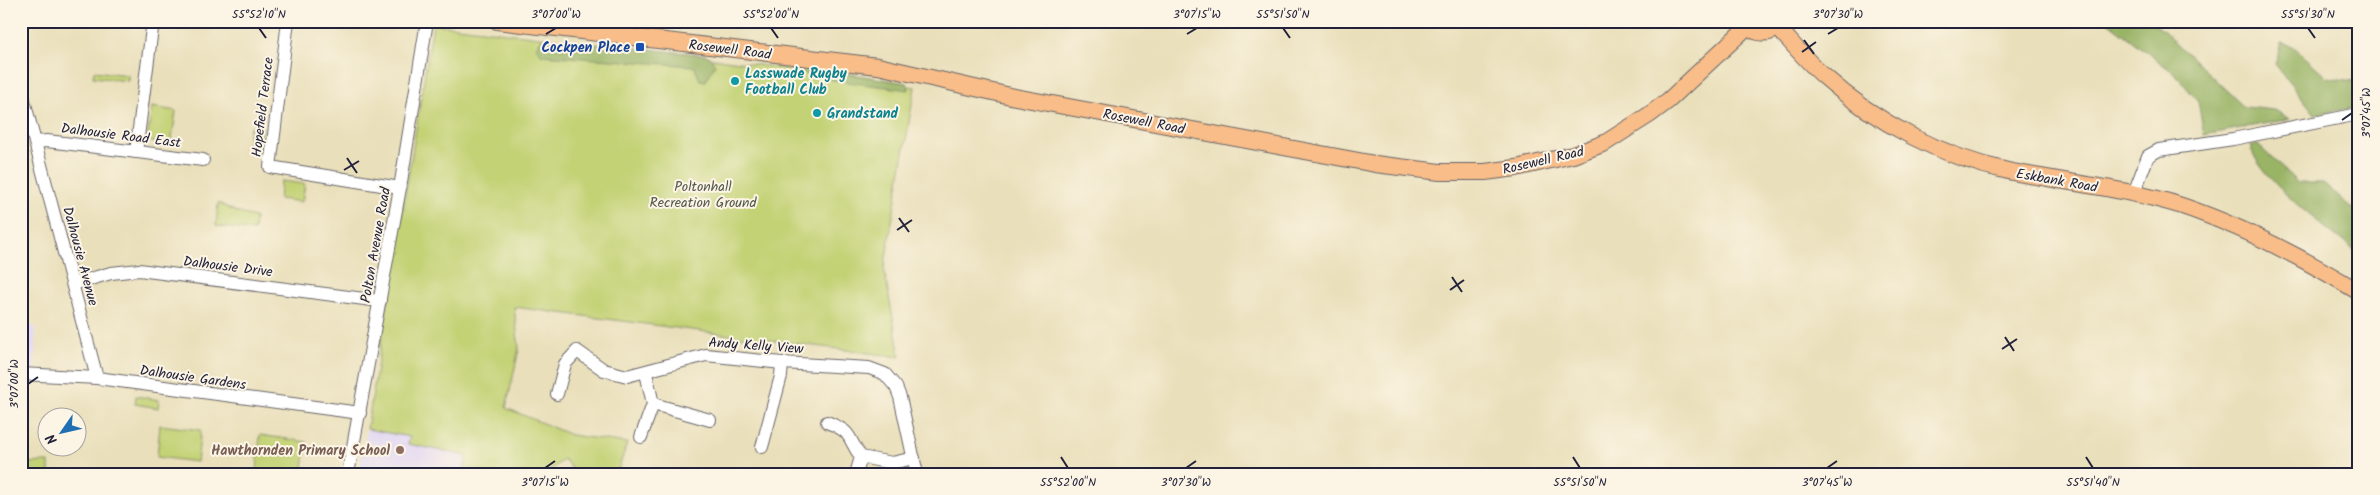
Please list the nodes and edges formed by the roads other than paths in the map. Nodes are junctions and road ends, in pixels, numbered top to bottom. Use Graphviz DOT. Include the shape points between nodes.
graph roads {
  1 [pos="153,21"];
  2 [pos="288,21"];
  3 [pos="427,21"];
  4 [pos="497,21"];
  5 [pos="554,24"];
  6 [pos="1746,24"];
  7 [pos="1781,25"];
  8 [pos="21,89"];
  9 [pos="2359,114"];
  10 [pos="35,142"];
  11 [pos="136,152"];
  12 [pos="203,160"];
  13 [pos="400,188"];
  14 [pos="2134,193"];
  15 [pos="73,284"];
  16 [pos="2359,292"];
  17 [pos="380,301"];
  18 [pos="782,363"];
  19 [pos="646,372"];
  20 [pos="21,374"];
  21 [pos="97,378"];
  22 [pos="556,394"];
  23 [pos="653,404"];
  24 [pos="360,413"];
  25 [pos="710,420"];
  26 [pos="827,422"];
  27 [pos="641,437"];
  28 [pos="762,447"];
  29 [pos="861,457"];
  30 [pos="914,458"];
  31 [pos="348,474"];
  32 [pos="856,474"];
  33 [pos="917,474"];
  1 -- 11 [label="street"];
  2 -- 13 [label="street, Hopefield Terrace" via="270,167"];
  3 -- 13 [label="street, Polton Avenue Road"];
  4 -- 5 [label="main road, Rosewell Road"];
  5 -- 6 [label="main road, Rosewell Road" via="878,66 1034,100 1366,162 1440,172 1486,172 1573,155 1605,143 1669,100"];
  6 -- 7 [label="main road, Eskbank Road" via="1766,33"];
  7 -- 14 [label="main road, Eskbank Road" via="1825,77 1886,123 1935,148 2006,170"];
  8 -- 10 [label="street, Dalhousie Avenue"];
  9 -- 14 [label="street" via="2159,150 2148,156"];
  10 -- 11 [label="street, Dalhousie Road East"];
  10 -- 15 [label="street, Dalhousie Avenue"];
  11 -- 12 [label="street, Dalhousie Road East"];
  13 -- 17 [label="street, Polton Avenue Road"];
  14 -- 16 [label="main road, Eskbank Road" via="2182,206 2255,235"];
  15 -- 17 [label="street, Dalhousie Drive" via="111,273 139,270"];
  15 -- 21 [label="street, Dalhousie Avenue"];
  17 -- 24 [label="street, Polton Avenue Road"];
  18 -- 19 [label="street, Andy Kelly View" via="706,355"];
  18 -- 28 [label="street" via="781,376 765,413"];
  18 -- 30 [label="street, Andy Kelly View" via="869,368 885,374 900,397"];
  19 -- 22 [label="street, Andy Kelly View" via="627,376 604,370 577,351 565,364"];
  19 -- 23 [label="street"];
  20 -- 21 [label="street, Dalhousie Gardens"];
  21 -- 24 [label="street, Dalhousie Gardens"];
  23 -- 25 [label="street"];
  23 -- 27 [label="street"];
  24 -- 31 [label="street, Polton Avenue Road"];
  26 -- 29 [label="street" via="845,429"];
  29 -- 30 [label="street" via="882,463"];
  29 -- 32 [label="street"];
  30 -- 33 [label="street, Andy Kelly View"];
}
